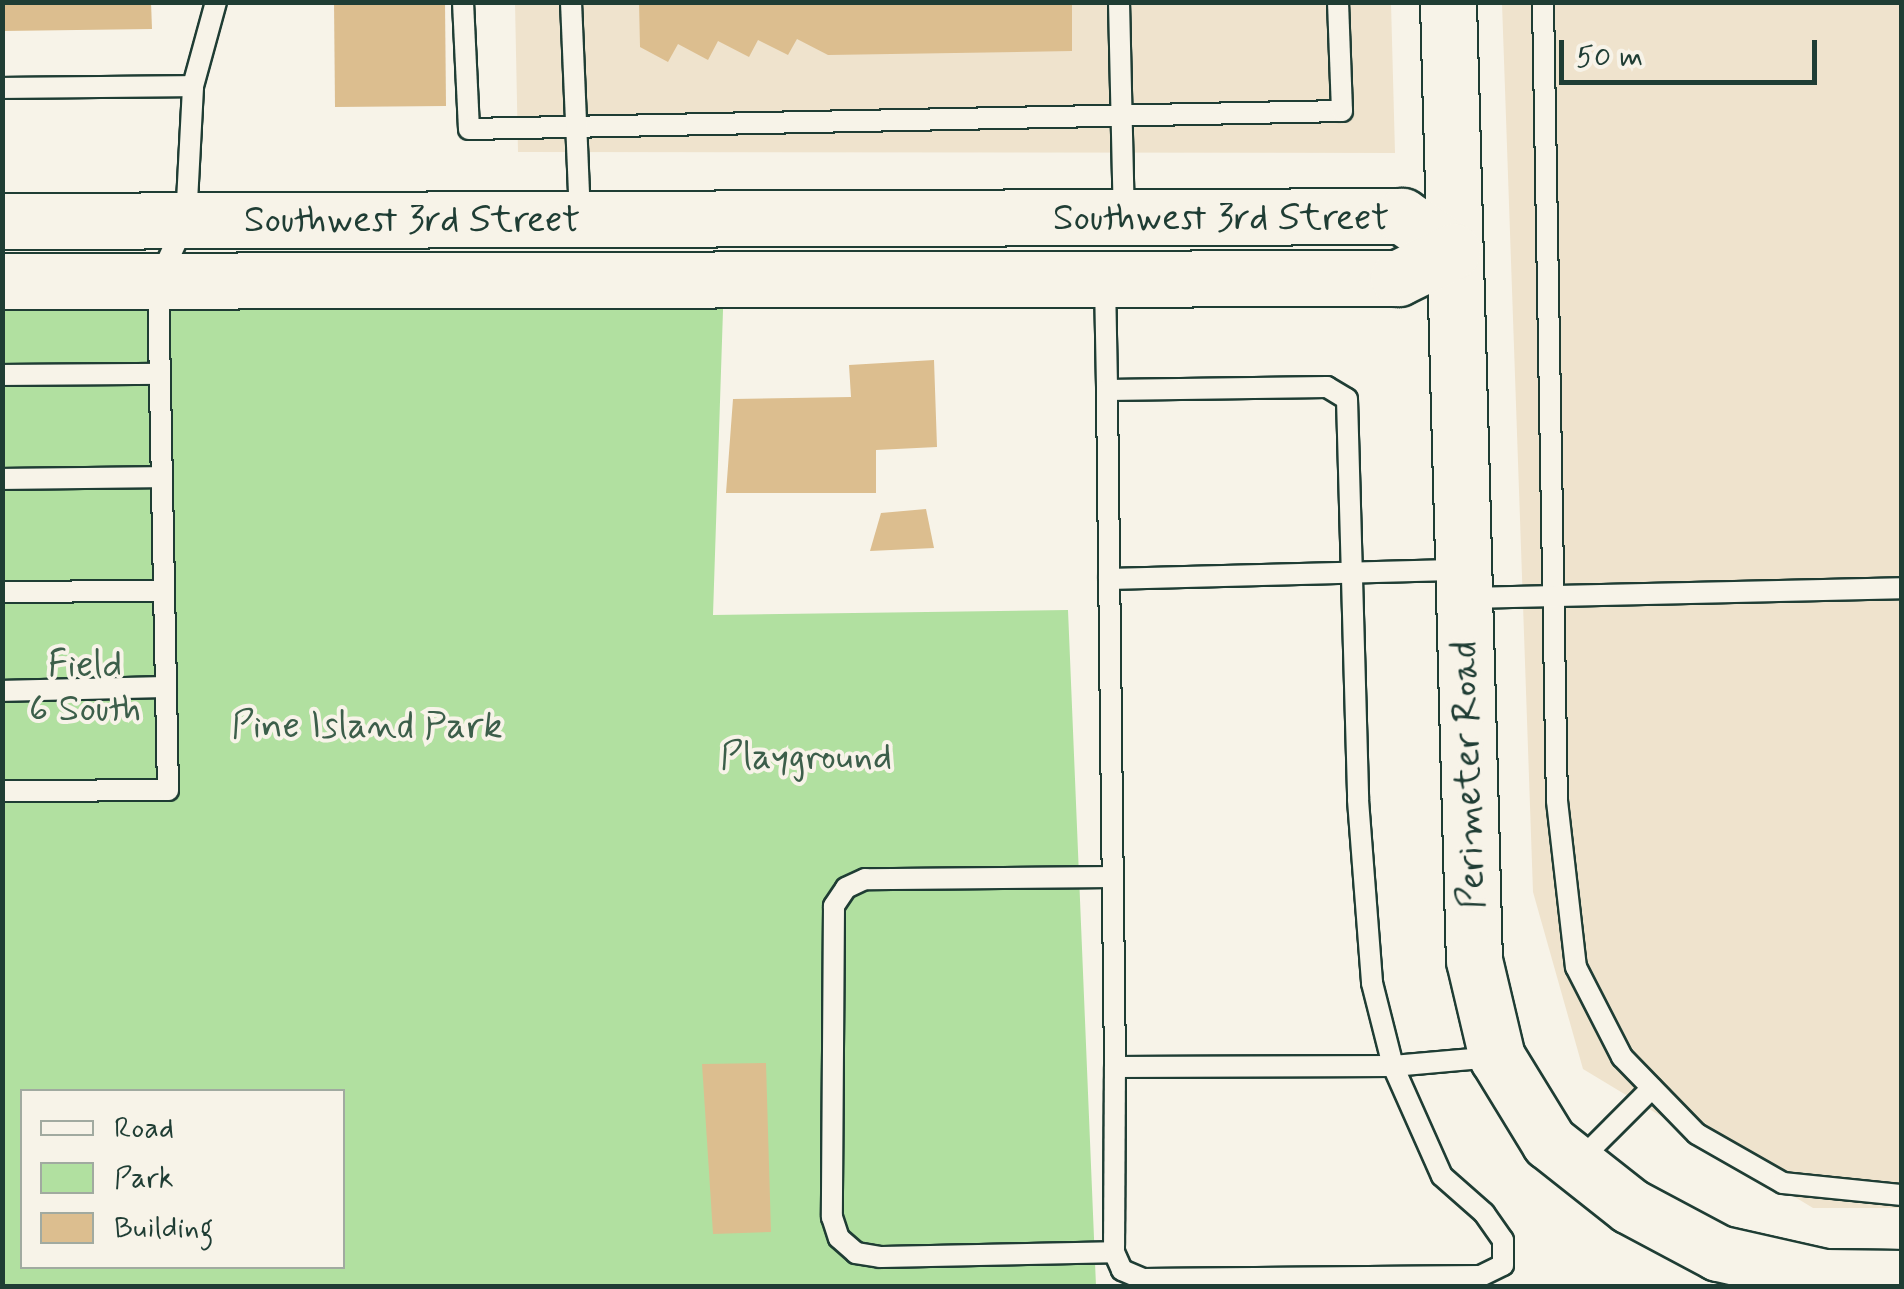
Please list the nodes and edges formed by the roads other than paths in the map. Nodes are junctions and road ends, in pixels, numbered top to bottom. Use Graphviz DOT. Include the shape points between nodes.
graph roads {
  1 [pos="216,2"];
  2 [pos="463,2"];
  3 [pos="572,2"];
  4 [pos="1119,2"];
  5 [pos="1338,2"];
  6 [pos="1448,2"];
  7 [pos="1543,2"];
  8 [pos="192,86"];
  9 [pos="2,88"];
  10 [pos="1122,117"];
  11 [pos="576,124"];
  12 [pos="1040,219"];
  13 [pos="1124,219"];
  14 [pos="580,220"];
  15 [pos="2,221"];
  16 [pos="186,221"];
  17 [pos="1453,250"];
  18 [pos="1022,279"];
  19 [pos="1105,279"];
  20 [pos="2,281"];
  21 [pos="158,281"];
  22 [pos="160,374"];
  23 [pos="2,376"];
  24 [pos="1108,390"];
  25 [pos="162,477"];
  26 [pos="2,479"];
  27 [pos="1352,574"];
  28 [pos="1109,579"];
  29 [pos="1464,584"];
  30 [pos="1902,588"];
  31 [pos="164,591"];
  32 [pos="2,592"];
  33 [pos="1551,595"];
  34 [pos="166,687"];
  35 [pos="2,691"];
  36 [pos="2,791"];
  37 [pos="1113,877"];
  38 [pos="1497,1057"];
  39 [pos="1393,1066"];
  40 [pos="1115,1067"];
  41 [pos="1652,1088"];
  42 [pos="1576,1163"];
  43 [pos="1902,1194"];
  44 [pos="1114,1252"];
  45 [pos="1902,1278"];
  1 -- 8 [label="lane"];
  2 -- 11 [label="lane" via="468,129"];
  3 -- 11 [label="lane"];
  4 -- 10 [label="lane"];
  5 -- 10 [label="lane" via="1342,112"];
  6 -- 17 [label="street, Perimeter Road"];
  7 -- 33 [label="lane"];
  8 -- 9 [label="lane"];
  8 -- 16 [label="lane"];
  10 -- 11 [label="lane"];
  10 -- 13 [label="lane"];
  11 -- 14 [label="lane"];
  12 -- 13 [label="street, Southwest 3rd Street"];
  12 -- 14 [label="street, Southwest 3rd Street"];
  12 -- 18 [label="street"];
  13 -- 17 [label="street, Southwest 3rd Street" via="1402,216"];
  14 -- 16 [label="street, Southwest 3rd Street"];
  15 -- 16 [label="street, Southwest 3rd Street"];
  16 -- 21 [label="lane"];
  17 -- 19 [label="street, Southwest 3rd Street" via="1398,278"];
  17 -- 29 [label="street, Perimeter Road"];
  18 -- 19 [label="street, Southwest 3rd Street"];
  18 -- 21 [label="street, Southwest 3rd Street"];
  19 -- 24 [label="lane"];
  20 -- 21 [label="street, Southwest 3rd Street"];
  21 -- 22 [label="lane"];
  22 -- 23 [label="lane"];
  22 -- 25 [label="lane"];
  24 -- 27 [label="lane" via="1327,387 1347,399"];
  24 -- 28 [label="lane"];
  25 -- 26 [label="lane"];
  25 -- 31 [label="lane"];
  27 -- 28 [label="lane"];
  27 -- 29 [label="lane"];
  27 -- 39 [label="lane" via="1372,984"];
  28 -- 37 [label="lane"];
  29 -- 33 [label="lane"];
  29 -- 38 [label="street, Perimeter Road" via="1474,960"];
  30 -- 33 [label="lane"];
  31 -- 32 [label="lane"];
  31 -- 34 [label="lane"];
  33 -- 41 [label="lane" via="1558,818 1576,968 1622,1057"];
  34 -- 35 [label="lane"];
  34 -- 36 [label="lane" via="168,790"];
  37 -- 40 [label="lane"];
  37 -- 44 [label="lane" via="865,879 846,888 834,906 832,1216 848,1246 880,1257"];
  38 -- 39 [label="lane"];
  38 -- 42 [label="street, Perimeter Road" via="1550,1142"];
  39 -- 40 [label="lane"];
  39 -- 44 [label="lane" via="1442,1176 1484,1212 1503,1240 1504,1265 1480,1276 1143,1279 1122,1270"];
  40 -- 44 [label="lane"];
  41 -- 42 [label="lane"];
  41 -- 43 [label="lane" via="1697,1134 1782,1183"];
  42 -- 45 [label="street, Perimeter Road" via="1630,1206 1718,1252 1824,1277"];
}
